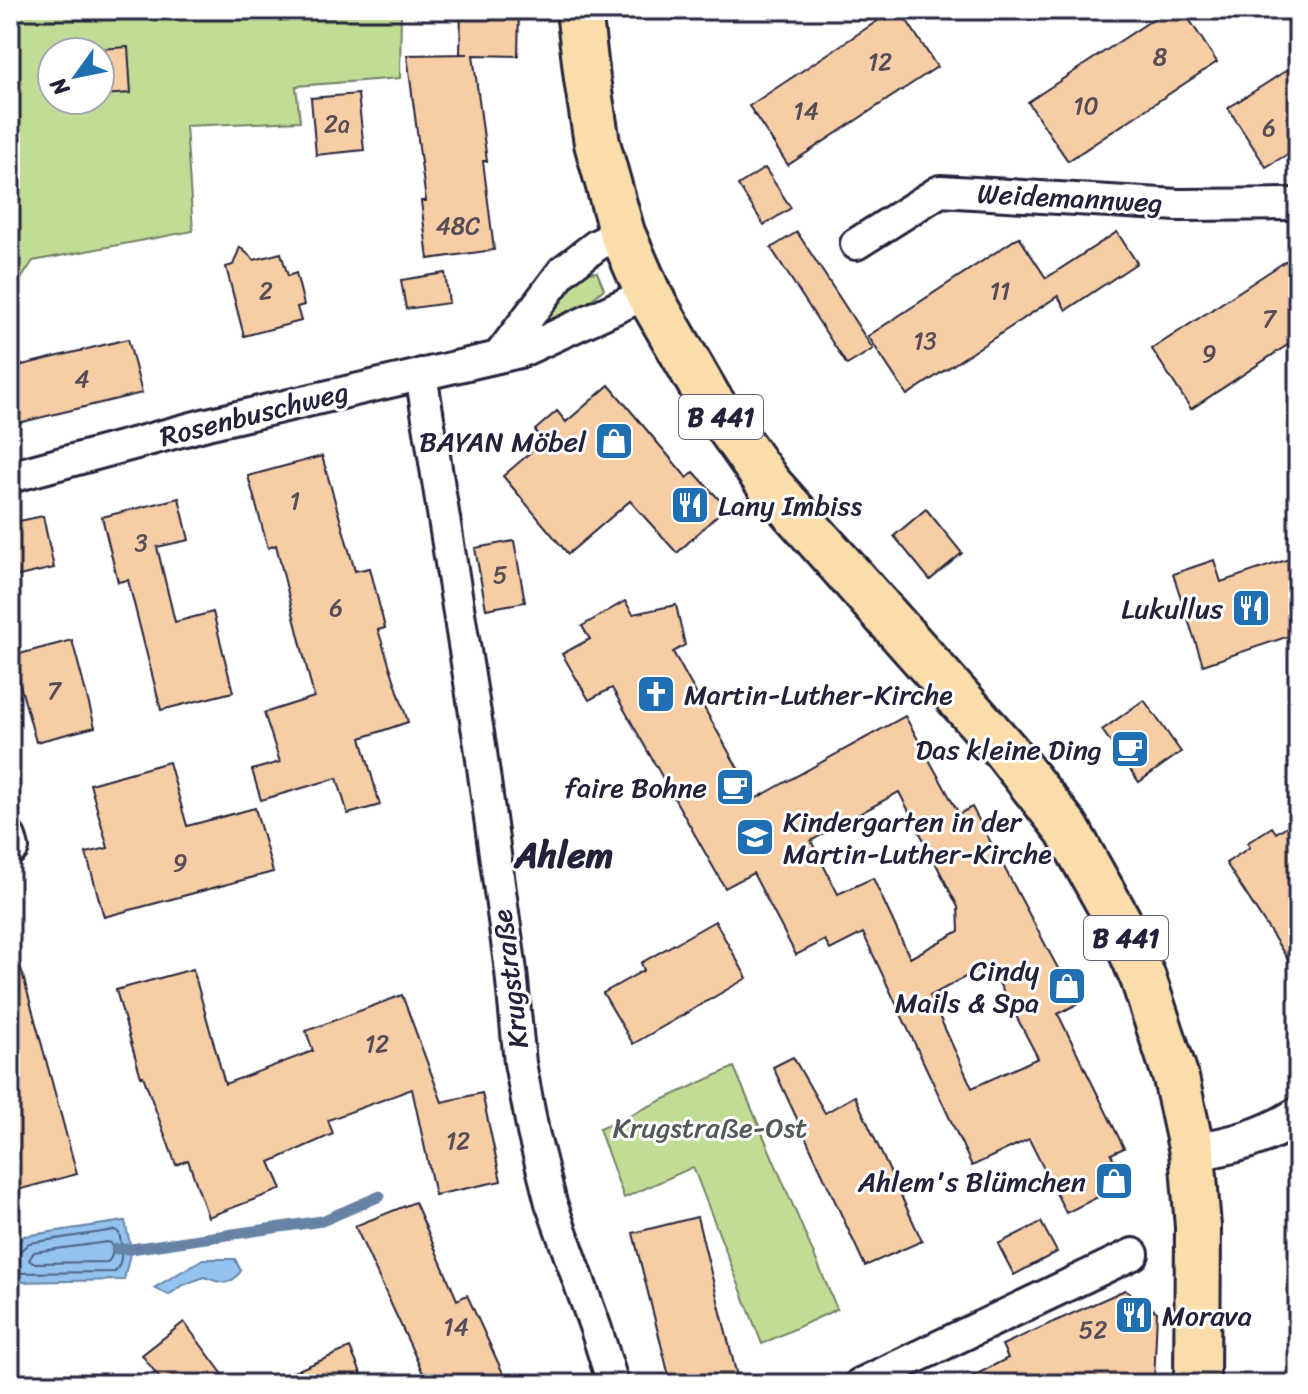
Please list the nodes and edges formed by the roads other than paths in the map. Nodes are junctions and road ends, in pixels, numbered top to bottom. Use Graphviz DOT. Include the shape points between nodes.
graph roads {
  1 [pos="579,10"];
  2 [pos="1298,204"];
  3 [pos="622,233"];
  4 [pos="856,244"];
  5 [pos="648,293"];
  6 [pos="499,356"];
  7 [pos="421,374"];
  8 [pos="10,477"];
  9 [pos="1298,1116"];
  10 [pos="1192,1152"];
  11 [pos="1133,1254"];
  12 [pos="613,1384"];
  13 [pos="860,1384"];
  14 [pos="1197,1384"];
  1 -- 3 [label="main road, B 441" via="597,143"];
  2 -- 4 [label="street, Weidemannweg" via="1178,205 940,191"];
  3 -- 5 [label="main road, B 441"];
  3 -- 6 [label="street" via="563,271"];
  5 -- 6 [label="street, Rosenbuschweg" via="520,352"];
  5 -- 10 [label="main road, B 441" via="709,399 768,483 1005,750 1067,829 1118,920 1143,978 1176,1078"];
  6 -- 7 [label="street, Rosenbuschweg"];
  7 -- 8 [label="street, Rosenbuschweg"];
  7 -- 12 [label="street, Krugstraße" via="482,760 520,1063 551,1203"];
  9 -- 10 [label="street" via="1234,1145"];
  10 -- 14 [label="main road, B 441" via="1198,1227"];
  11 -- 13 [label="street"];
}
